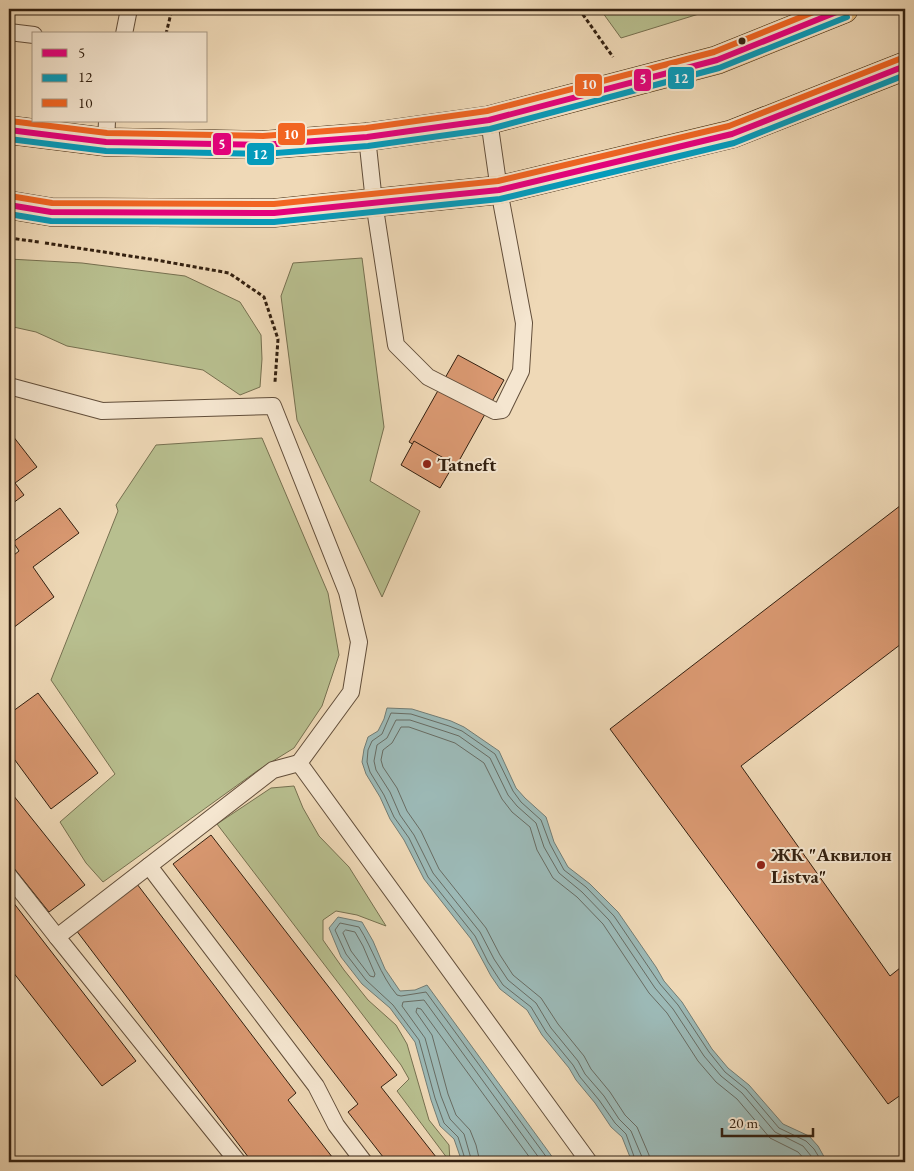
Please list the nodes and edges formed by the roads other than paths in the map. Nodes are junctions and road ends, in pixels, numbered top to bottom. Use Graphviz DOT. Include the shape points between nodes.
graph roads {
  1 [pos="129,9"];
  2 [pos="844,9"];
  3 [pos="9,32"];
  4 [pos="124,32"];
  5 [pos="32,35"];
  6 [pos="905,66"];
  7 [pos="489,120"];
  8 [pos="9,130"];
  9 [pos="106,132"];
  10 [pos="366,137"];
  11 [pos="499,190"];
  12 [pos="374,202"];
  13 [pos="9,205"];
  14 [pos="9,386"];
  15 [pos="299,763"];
  16 [pos="149,866"];
  17 [pos="9,876"];
  18 [pos="57,936"];
  19 [pos="238,1162"];
  20 [pos="364,1162"];
  21 [pos="589,1162"];
  1 -- 4 [label="lane"];
  2 -- 7 [label="main road" via="717,60"];
  3 -- 5 [label="lane"];
  6 -- 11 [label="main road" via="732,134"];
  7 -- 10 [label="main road"];
  7 -- 11 [label="lane"];
  8 -- 9 [label="main road"];
  9 -- 10 [label="main road" via="263,145"];
  10 -- 12 [label="lane"];
  11 -- 12 [label="main road"];
  11 -- 12 [label="lane" via="524,323 521,371 499,411 428,377 396,345"];
  12 -- 13 [label="main road" via="274,213 51,212"];
  14 -- 15 [label="lane" via="102,411 273,406 347,592 359,642 351,692"];
  15 -- 16 [label="lane" via="273,770"];
  15 -- 21 [label="lane"];
  16 -- 18 [label="lane"];
  16 -- 20 [label="lane" via="316,1086 336,1125"];
  17 -- 18 [label="lane"];
  18 -- 19 [label="lane"];
}
